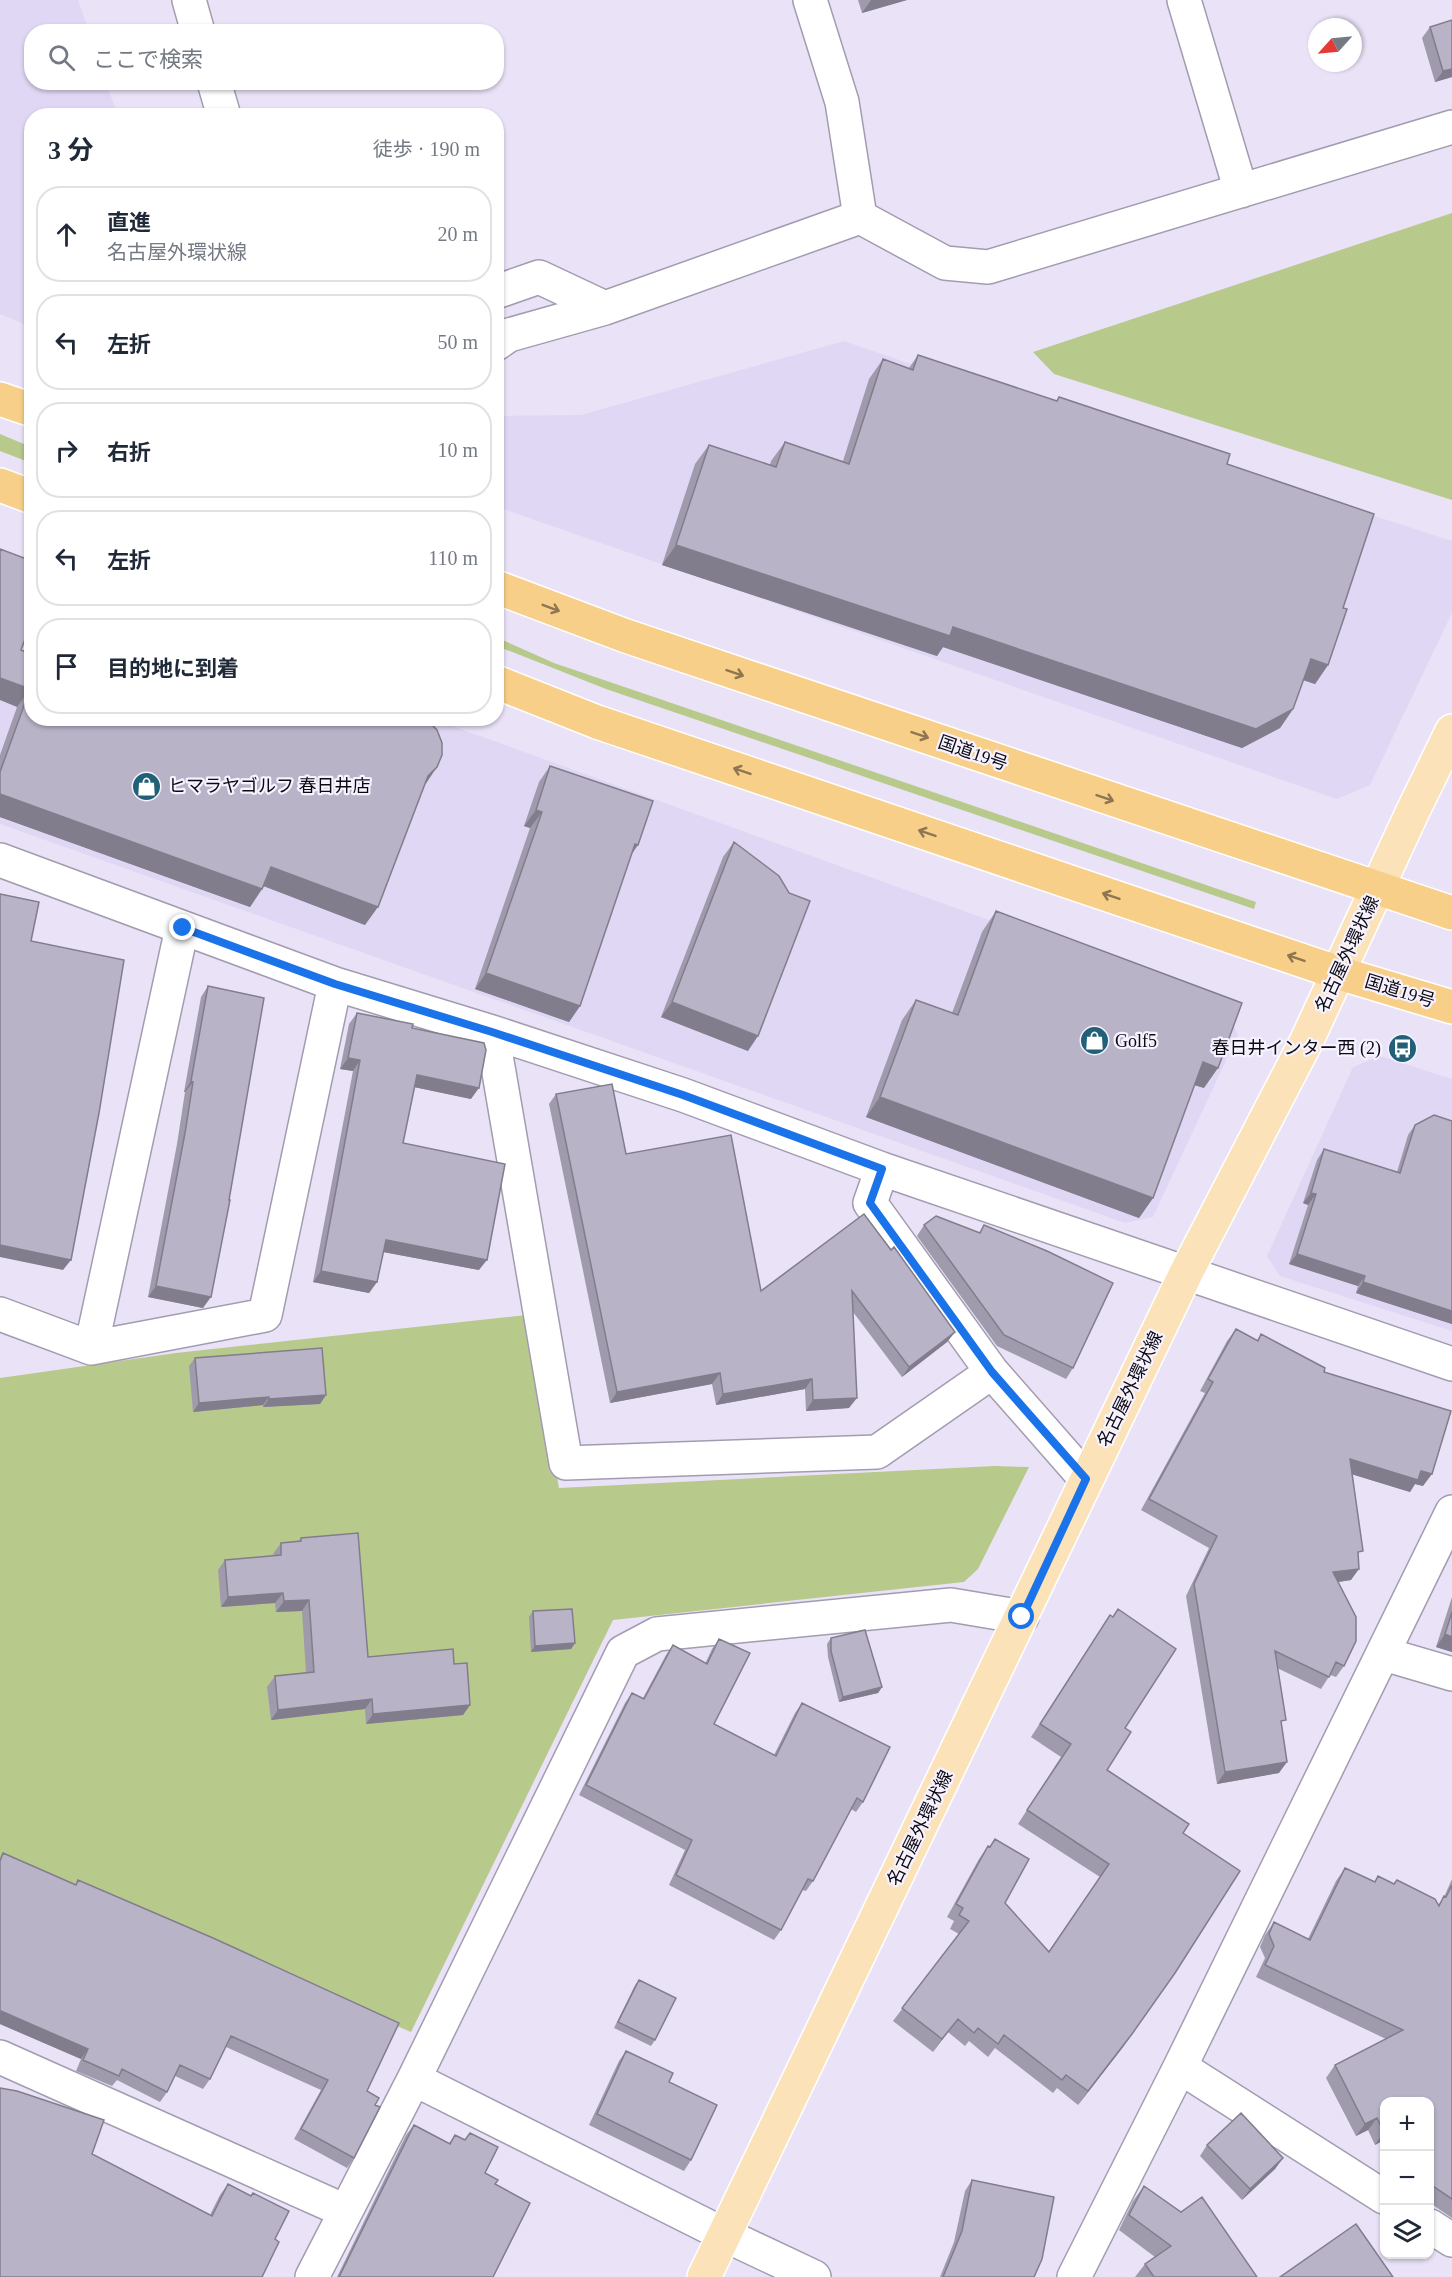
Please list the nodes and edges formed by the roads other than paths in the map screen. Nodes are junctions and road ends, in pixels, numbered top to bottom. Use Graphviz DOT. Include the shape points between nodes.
graph roads {
  1 [pos="189,0"];
  2 [pos="810,0"];
  3 [pos="1184,0"];
  4 [pos="196,24"];
  5 [pos="216,90"];
  6 [pos="222,108"];
  7 [pos="1452,127"];
  8 [pos="1241,191"];
  9 [pos="860,217"];
  10 [pos="504,289"];
  11 [pos="605,308"];
  12 [pos="504,338"];
  13 [pos="0,399"];
  14 [pos="24,408"];
  15 [pos="0,484"];
  16 [pos="24,494"];
  17 [pos="504,590"];
  18 [pos="504,685"];
  19 [pos="1452,731"];
  20 [pos="0,860"];
  21 [pos="1377,889"];
  22 [pos="1452,913"];
  23 [pos="183,928"];
  24 [pos="1339,973"];
  25 [pos="335,984"];
  26 [pos="1452,1007"];
  27 [pos="492,1032"];
  28 [pos="882,1169"];
  29 [pos="1186,1273"];
  30 [pos="0,1314"];
  31 [pos="91,1348"];
  32 [pos="1452,1364"];
  33 [pos="992,1372"];
  34 [pos="1086,1479"];
  35 [pos="1452,1512"];
  36 [pos="1022,1617"];
  37 [pos="1384,1654"];
  38 [pos="1452,1674"];
  39 [pos="0,2057"];
  40 [pos="1180,2067"];
  41 [pos="414,2079"];
  42 [pos="1380,2194"];
  43 [pos="345,2211"];
  44 [pos="1434,2229"];
  45 [pos="724,2235"];
  46 [pos="1452,2240"];
  47 [pos="312,2277"];
  48 [pos="704,2277"];
  49 [pos="814,2277"];
  50 [pos="1074,2277"];
  1 -- 4 [label="street"];
  2 -- 9 [label="street" via="842,102"];
  3 -- 8 [label="street"];
  5 -- 6 [label="street"];
  7 -- 8 [label="street"];
  8 -- 9 [label="street" via="988,267 945,263"];
  9 -- 11 [label="street"];
  10 -- 11 [label="street" via="539,277"];
  11 -- 12 [label="street"];
  13 -- 14 [label="highway"];
  15 -- 16 [label="highway"];
  17 -- 21 [label="highway, 国道19号, one-way" via="626,636"];
  24 -- 18 [label="highway, 国道19号, one-way" via="597,722"];
  19 -- 21 [label="main road, 名古屋外環状線"];
  20 -- 23 [label="street"];
  21 -- 22 [label="highway, 国道19号"];
  21 -- 24 [label="main road, 名古屋外環状線"];
  23 -- 25 [label="street"];
  23 -- 31 [label="street"];
  24 -- 26 [label="highway, 国道19号"];
  24 -- 29 [label="main road, 名古屋外環状線"];
  25 -- 27 [label="street"];
  25 -- 31 [label="street" via="265,1315"];
  27 -- 28 [label="street" via="683,1095"];
  27 -- 33 [label="street" via="566,1463 877,1452"];
  28 -- 29 [label="street"];
  28 -- 33 [label="street" via="870,1203"];
  29 -- 32 [label="street"];
  29 -- 34 [label="main road, 名古屋外環状線"];
  30 -- 31 [label="street"];
  33 -- 34 [label="street"];
  34 -- 36 [label="main road, 名古屋外環状線"];
  35 -- 37 [label="street"];
  36 -- 41 [label="street" via="951,1605 657,1634 623,1652"];
  36 -- 45 [label="main road, 名古屋外環状線"];
  37 -- 38 [label="street"];
  37 -- 40 [label="street"];
  39 -- 43 [label="street"];
  40 -- 42 [label="street"];
  40 -- 50 [label="street"];
  41 -- 43 [label="street"];
  41 -- 45 [label="street"];
  43 -- 47 [label="street"];
  44 -- 46 [label="street"];
  45 -- 48 [label="main road, 名古屋外環状線"];
  45 -- 49 [label="street"];
}
